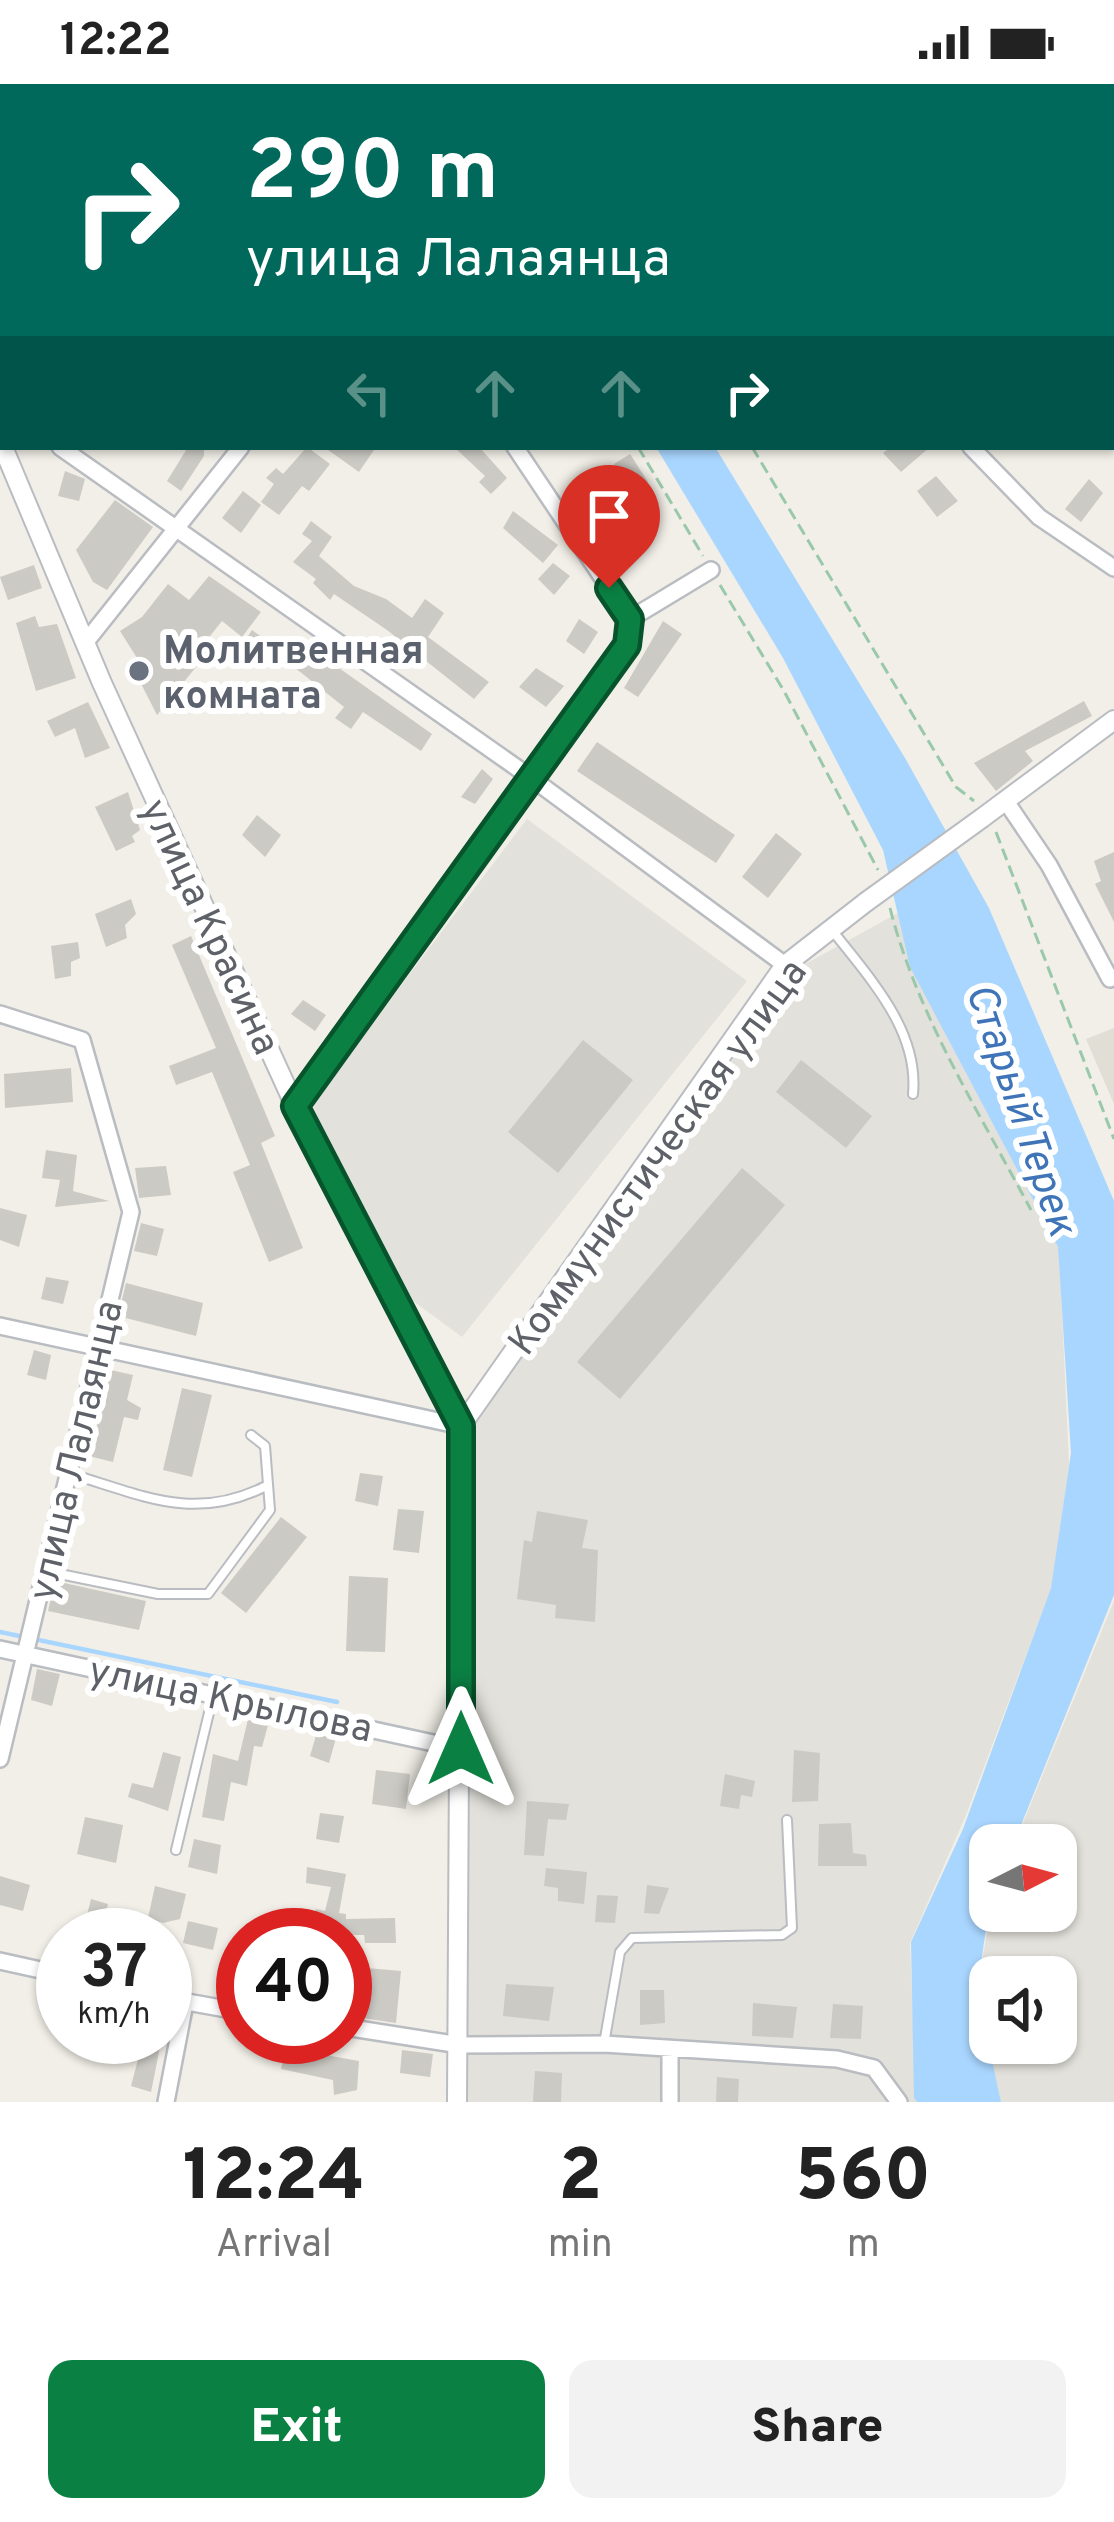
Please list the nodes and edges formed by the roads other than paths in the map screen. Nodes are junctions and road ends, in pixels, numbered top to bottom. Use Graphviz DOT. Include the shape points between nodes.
graph roads {
  1 [pos="4,450"];
  2 [pos="64,450"];
  3 [pos="240,450"];
  4 [pos="517,450"];
  5 [pos="974,450"];
  6 [pos="178,526"];
  7 [pos="1114,568"];
  8 [pos="711,570"];
  9 [pos="630,619"];
  10 [pos="85,643"];
  11 [pos="1114,720"];
  12 [pos="530,777"];
  13 [pos="1005,800"];
  14 [pos="831,929"];
  15 [pos="785,965"];
  16 [pos="1110,980"];
  17 [pos="0,1013"];
  18 [pos="914,1094"];
  19 [pos="295,1106"];
  20 [pos="0,1327"];
  21 [pos="98,1351"];
  22 [pos="461,1426"];
  23 [pos="251,1435"];
  24 [pos="68,1473"];
  25 [pos="264,1487"];
  26 [pos="45,1571"];
  27 [pos="0,1649"];
  28 [pos="25,1653"];
  29 [pos="214,1695"];
  30 [pos="461,1749"];
  31 [pos="0,1759"];
  32 [pos="787,1820"];
  33 [pos="176,1850"];
  34 [pos="0,1961"];
  35 [pos="36,1970"];
  36 [pos="372,2031"];
  37 [pos="460,2044"];
  38 [pos="604,2044"];
  39 [pos="670,2049"];
  40 [pos="173,2064"];
  41 [pos="166,2102"];
  42 [pos="457,2102"];
  43 [pos="670,2102"];
  44 [pos="899,2102"];
  1 -- 10 [label="street, улица Красина"];
  2 -- 6 [label="street"];
  3 -- 6 [label="street"];
  4 -- 9 [label="street"];
  5 -- 7 [label="street" via="1040,517"];
  6 -- 10 [label="street"];
  6 -- 12 [label="street"];
  8 -- 9 [label="street"];
  9 -- 12 [label="street" via="627,645"];
  10 -- 19 [label="street, улица Красина"];
  11 -- 13 [label="street"];
  12 -- 15 [label="street"];
  12 -- 19 [label="street"];
  13 -- 14 [label="street, Коммунистическая улица, bridge"];
  13 -- 16 [label="street"];
  14 -- 15 [label="street, Коммунистическая улица"];
  14 -- 18 [label="lane" via="883,995 916,1061"];
  15 -- 22 [label="street, Коммунистическая улица"];
  17 -- 21 [label="street, улица Лалаянца" via="82,1040 130,1212"];
  19 -- 22 [label="street, улица Красина"];
  20 -- 21 [label="street"];
  21 -- 22 [label="street"];
  21 -- 24 [label="street, улица Лалаянца"];
  22 -- 30 [label="street, улица Красина"];
  23 -- 25 [label="lane" via="266,1446"];
  24 -- 25 [label="lane" via="182,1507 232,1503"];
  24 -- 26 [label="street, улица Лалаянца"];
  25 -- 26 [label="lane" via="270,1510 208,1594 158,1594"];
  26 -- 28 [label="street, улица Лалаянца"];
  27 -- 28 [label="street, улица Крылова"];
  28 -- 29 [label="street, улица Крылова"];
  28 -- 31 [label="street, улица Лалаянца"];
  29 -- 30 [label="street, улица Крылова"];
  29 -- 33 [label="lane"];
  30 -- 37 [label="street, улица Красина"];
  32 -- 38 [label="lane" via="792,1928 782,1935 632,1938 620,1952"];
  34 -- 35 [label="street"];
  36 -- 37 [label="street"];
  37 -- 38 [label="street"];
  37 -- 42 [label="street, улица Красина"];
  38 -- 39 [label="street"];
  39 -- 43 [label="street"];
  39 -- 44 [label="street" via="837,2059 874,2068"];
  40 -- 41 [label="street"];
}
